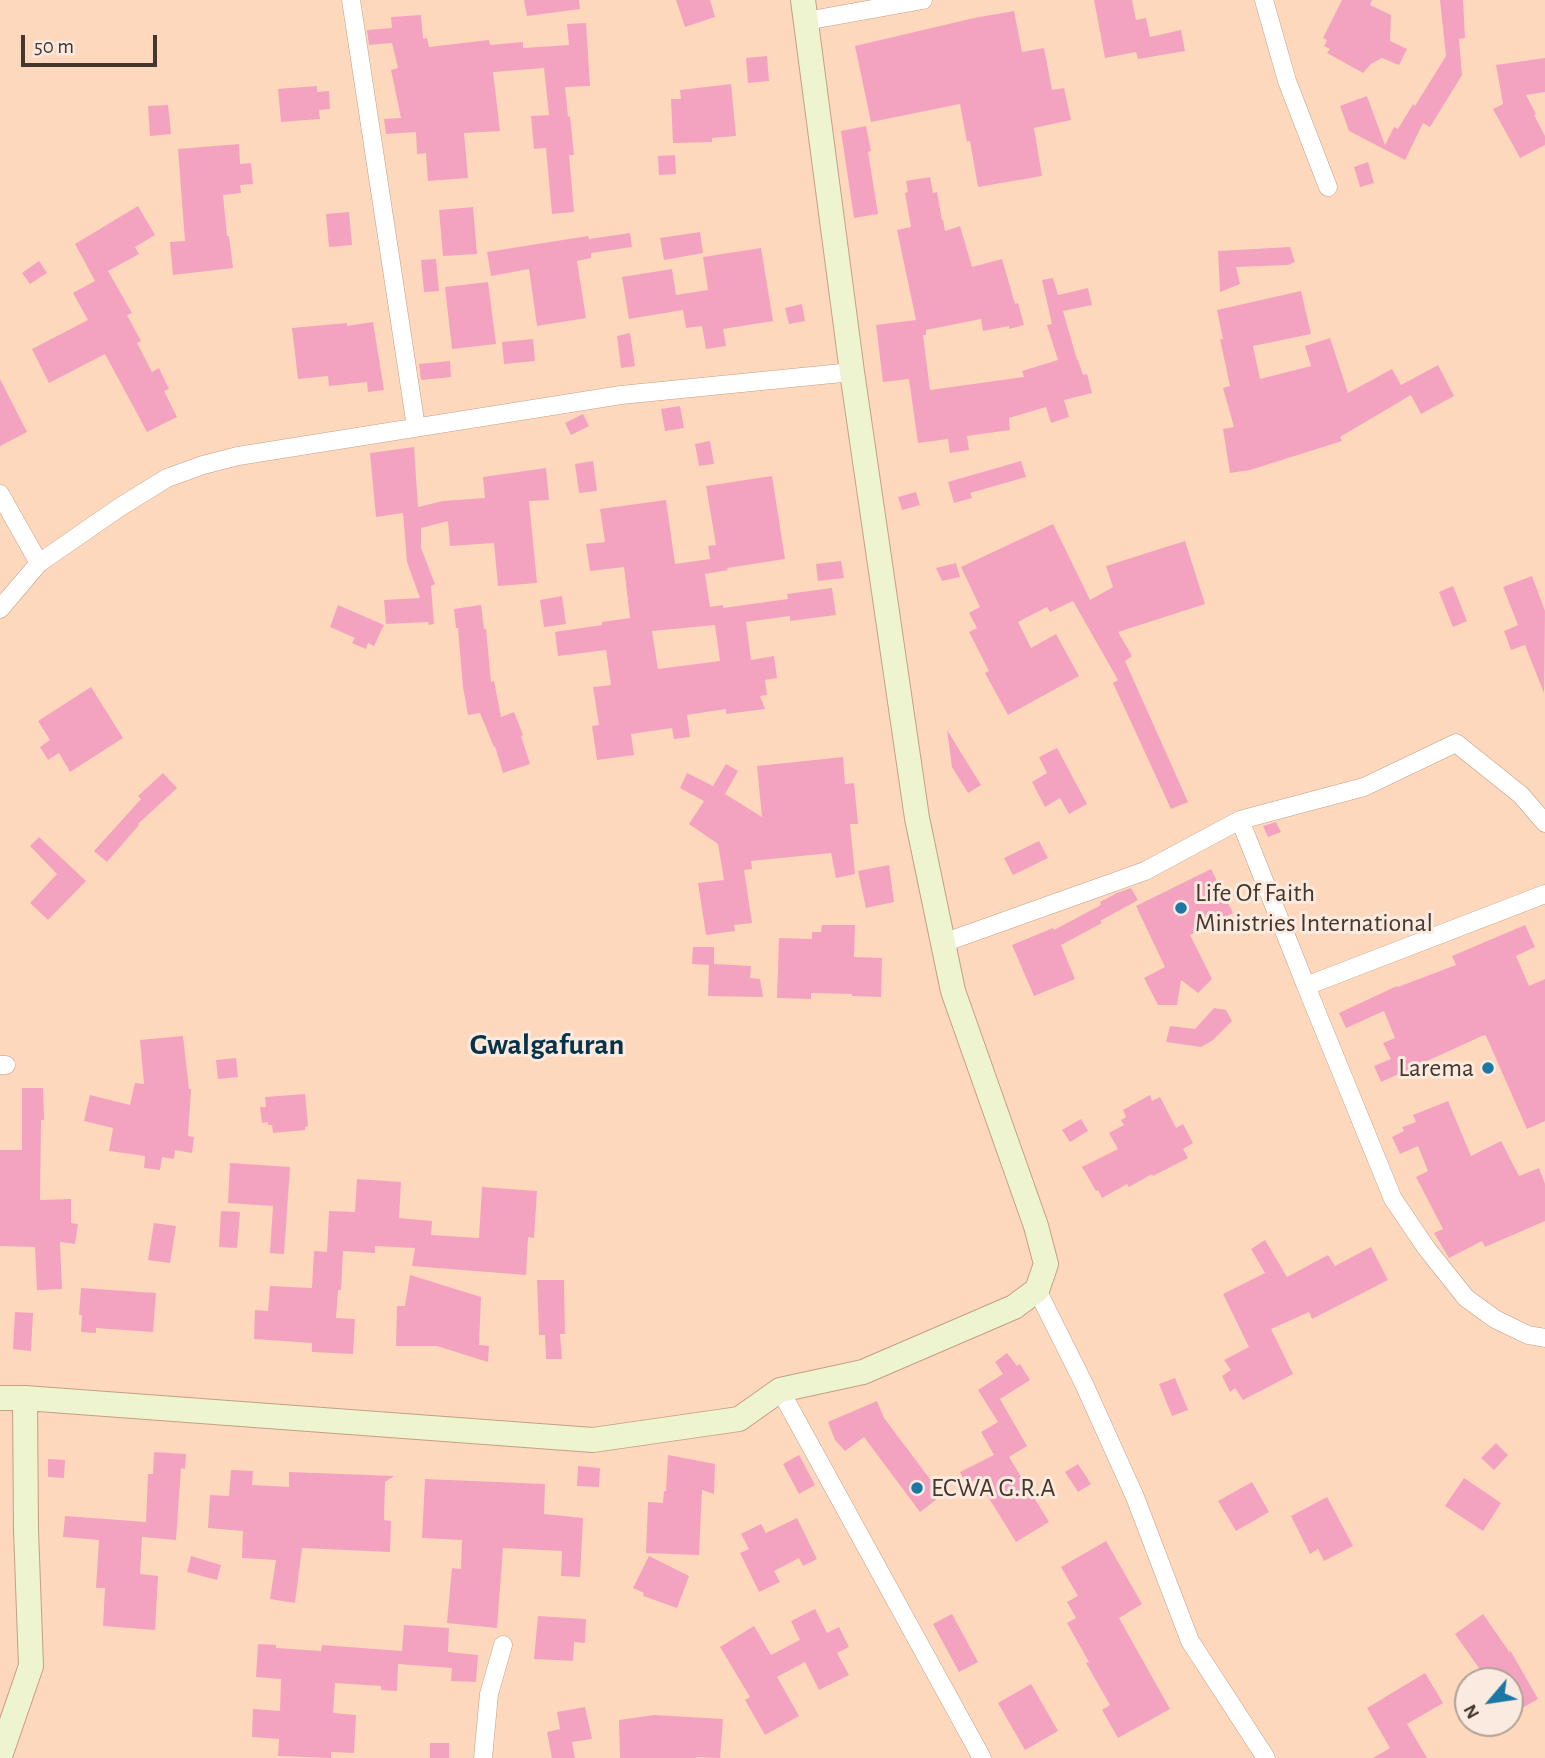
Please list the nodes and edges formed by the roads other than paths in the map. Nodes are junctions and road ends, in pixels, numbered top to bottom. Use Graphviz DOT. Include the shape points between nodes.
graph roads {
  1 [pos="351,0"];
  2 [pos="923,0"];
  3 [pos="1264,0"];
  4 [pos="805,11"];
  5 [pos="1328,187"];
  6 [pos="852,372"];
  7 [pos="416,427"];
  8 [pos="0,494"];
  9 [pos="39,563"];
  10 [pos="0,609"];
  11 [pos="1240,820"];
  12 [pos="1545,823"];
  13 [pos="1545,894"];
  14 [pos="943,943"];
  15 [pos="1306,986"];
  16 [pos="1037,1290"];
  17 [pos="1545,1338"];
  18 [pos="780,1390"];
  19 [pos="0,1398"];
  20 [pos="25,1398"];
  21 [pos="503,1645"];
  22 [pos="0,1756"];
  23 [pos="483,1758"];
  24 [pos="982,1758"];
  25 [pos="1266,1758"];
  1 -- 7 [label="street"];
  2 -- 4 [label="street"];
  3 -- 5 [label="street" via="1287,81"];
  4 -- 6 [label="street"];
  6 -- 7 [label="street" via="621,395"];
  6 -- 14 [label="street" via="917,818"];
  7 -- 9 [label="street" via="203,465 143,492"];
  8 -- 9 [label="street"];
  9 -- 10 [label="street"];
  11 -- 12 [label="street" via="1364,787 1456,743 1521,795"];
  11 -- 14 [label="street" via="1145,871"];
  11 -- 15 [label="street"];
  13 -- 15 [label="street"];
  14 -- 16 [label="street" via="953,991 1037,1226 1046,1264"];
  15 -- 17 [label="street" via="1393,1199 1466,1298 1495,1319"];
  16 -- 18 [label="street" via="1014,1307 863,1372"];
  16 -- 25 [label="street" via="1135,1497 1190,1641"];
  18 -- 20 [label="street" via="739,1419 593,1440"];
  18 -- 24 [label="street"];
  19 -- 20 [label="street"];
  20 -- 22 [label="street" via="31,1666"];
  21 -- 23 [label="street" via="489,1694"];
}
